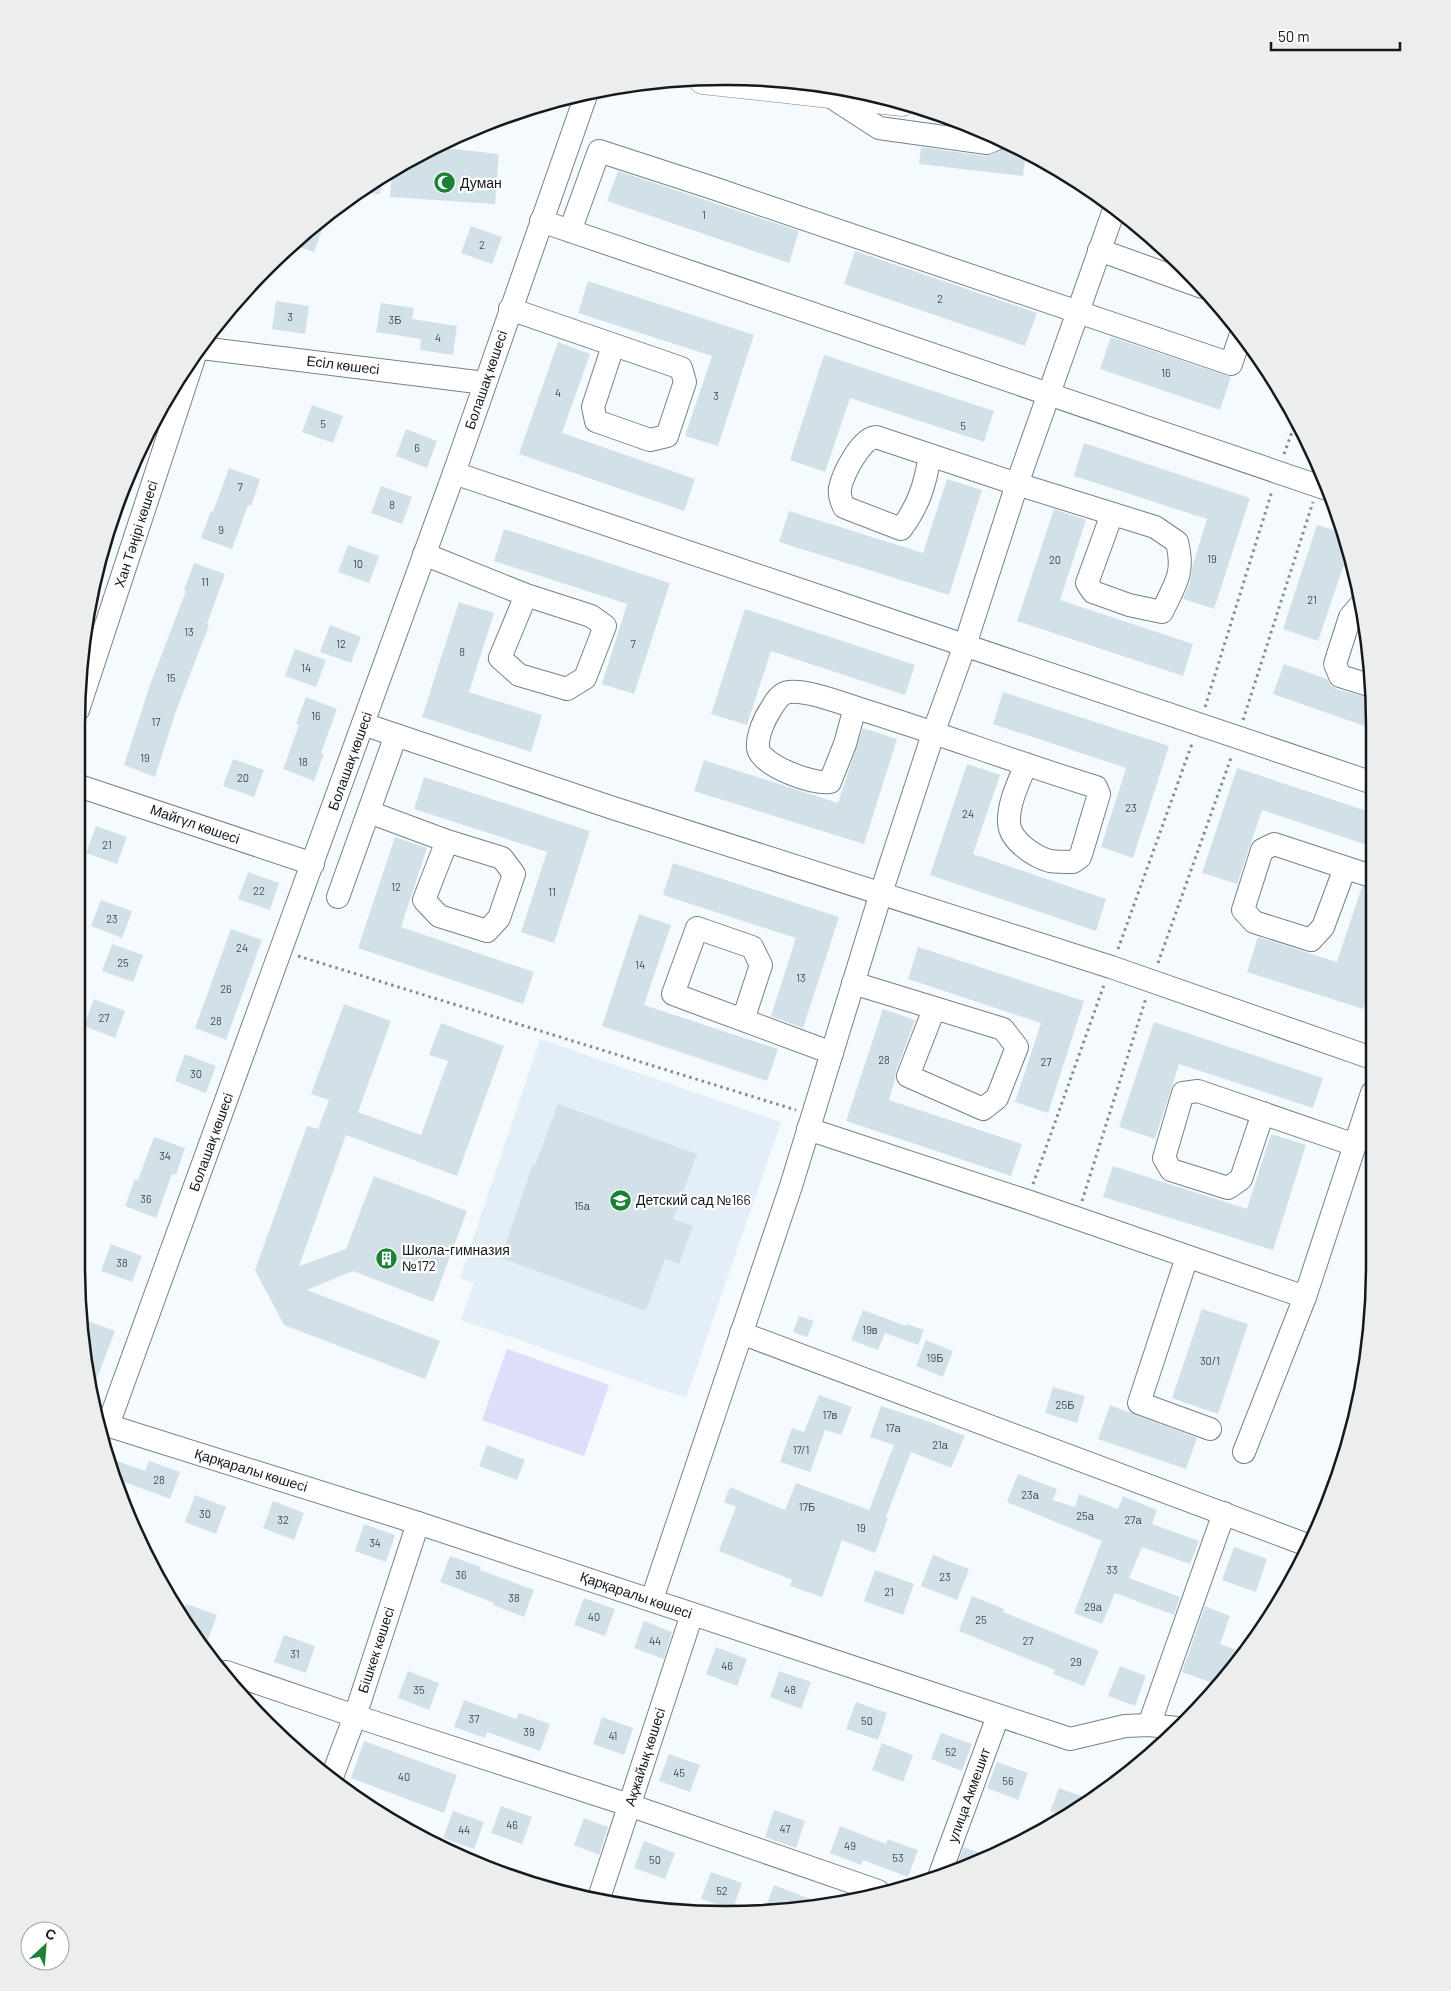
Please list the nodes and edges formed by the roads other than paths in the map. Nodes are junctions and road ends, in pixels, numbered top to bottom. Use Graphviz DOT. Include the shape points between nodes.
graph roads {
  1 [pos="828,93"];
  2 [pos="583,101"];
  3 [pos="989,142"];
  4 [pos="1112,215"];
  5 [pos="541,222"];
  6 [pos="570,231"];
  7 [pos="1099,250"];
  8 [pos="1186,281"];
  9 [pos="510,309"];
  10 [pos="1077,312"];
  11 [pos="1238,342"];
  12 [pos="613,346"];
  13 [pos="208,349"];
  14 [pos="187,380"];
  15 [pos="484,383"];
  16 [pos="1048,394"];
  17 [pos="930,455"];
  18 [pos="454,473"];
  19 [pos="1017,484"];
  20 [pos="1319,486"];
  21 [pos="1112,514"];
  22 [pos="424,554"];
  23 [pos="526,595"];
  24 [pos="1356,610"];
  25 [pos="965,645"];
  26 [pos="1365,684"];
  27 [pos="86,686"];
  28 [pos="855,708"];
  29 [pos="363,724"];
  30 [pos="934,732"];
  31 [pos="396,735"];
  32 [pos="1026,764"];
  33 [pos="1366,781"];
  34 [pos="85,788"];
  35 [pos="369,812"];
  36 [pos="446,841"];
  37 [pos="313,864"];
  38 [pos="1345,868"];
  39 [pos="1366,874"];
  40 [pos="881,893"];
  41 [pos="338,897"];
  42 [pos="853,983"];
  43 [pos="934,1009"];
  44 [pos="743,1020"];
  45 [pos="832,1053"];
  46 [pos="1366,1056"];
  47 [pos="1366,1111"];
  48 [pos="1263,1113"];
  49 [pos="811,1122"];
  50 [pos="1355,1145"];
  51 [pos="1187,1257"];
  52 [pos="1305,1297"];
  53 [pos="741,1333"];
  54 [pos="104,1418"];
  55 [pos="105,1424"];
  56 [pos="1210,1429"];
  57 [pos="1244,1452"];
  58 [pos="1224,1513"];
  59 [pos="418,1523"];
  60 [pos="1303,1543"];
  61 [pos="652,1599"];
  62 [pos="692,1614"];
  63 [pos="233,1674"];
  64 [pos="355,1716"];
  65 [pos="998,1716"];
  66 [pos="1149,1725"];
  67 [pos="1169,1727"];
  68 [pos="334,1772"];
  69 [pos="629,1805"];
  70 [pos="942,1868"];
  71 [pos="872,1889"];
  72 [pos="600,1894"];
  1 -- 3 [label="street" via="879,128"];
  2 -- 5 [label="street, Болашақ көшесі"];
  4 -- 7 [label="street"];
  5 -- 6 [label="street"];
  5 -- 9 [label="street, Болашақ көшесі"];
  6 -- 10 [label="street" via="599,151"];
  6 -- 16 [label="street"];
  7 -- 8 [label="street"];
  7 -- 10 [label="street"];
  9 -- 12 [label="street"];
  9 -- 15 [label="street, Болашақ көшесі"];
  10 -- 11 [label="street" via="1231,364"];
  10 -- 16 [label="street"];
  12 -- 12 [label="street" via="682,368 685,382 667,436 650,440 596,421 593,407"];
  13 -- 15 [label="street, Есіл көшесі"];
  14 -- 27 [label="street, Хан Тәңірі көшесі"];
  15 -- 18 [label="street, Болашақ көшесі"];
  16 -- 19 [label="street"];
  16 -- 20 [label="street"];
  17 -- 17 [label="street" via="925,484 913,512 901,529 844,507 840,488 860,446 870,437"];
  17 -- 19 [label="street"];
  18 -- 22 [label="street, Болашақ көшесі"];
  18 -- 25 [label="street"];
  19 -- 21 [label="street"];
  19 -- 25 [label="street"];
  21 -- 21 [label="street" via="1155,527 1177,542 1181,558 1179,578 1162,612 1093,592 1087,582"];
  22 -- 23 [label="street"];
  22 -- 29 [label="street, Болашақ көшесі"];
  23 -- 23 [label="street" via="591,616 605,626 585,678 567,689 519,675 500,658"];
  24 -- 26 [label="street" via="1350,617 1335,664 1340,676"];
  25 -- 30 [label="street"];
  25 -- 33 [label="street"];
  28 -- 28 [label="street" via="788,692 778,698 766,715 758,750 764,759 790,774 830,782"];
  28 -- 30 [label="street"];
  29 -- 31 [label="street"];
  29 -- 37 [label="street, Болашақ көшесі"];
  30 -- 32 [label="street"];
  30 -- 40 [label="street"];
  31 -- 35 [label="street"];
  31 -- 40 [label="street"];
  32 -- 32 [label="street" via="1012,799 1009,824 1015,837 1022,846 1050,860 1073,862 1080,857 1100,794 1096,787"];
  34 -- 37 [label="street, Майгүл көшесі"];
  35 -- 36 [label="street"];
  35 -- 41 [label="street"];
  37 -- 54 [label="street, Болашақ көшесі"];
  38 -- 38 [label="street" via="1274,844 1262,850 1243,910 1254,922 1311,940 1324,926"];
  38 -- 39 [label="street"];
  40 -- 42 [label="street"];
  40 -- 46 [label="street" via="1111,967"];
  42 -- 43 [label="street"];
  42 -- 45 [label="street"];
  43 -- 43 [label="street" via="1003,1029 1017,1047 997,1098 983,1109 908,1076"];
  44 -- 45 [label="street"];
  45 -- 49 [label="street"];
  47 -- 50 [label="street"];
  48 -- 48 [label="street" via="1198,1090 1183,1093 1164,1158 1171,1170 1228,1188 1241,1180"];
  48 -- 50 [label="street"];
  49 -- 51 [label="street"];
  49 -- 53 [label="street"];
  50 -- 52 [label="street"];
  51 -- 52 [label="street"];
  51 -- 56 [label="street" via="1139,1403"];
  52 -- 57 [label="street"];
  53 -- 58 [label="street"];
  53 -- 61 [label="street"];
  55 -- 59 [label="street, Қарқаралы көшесі"];
  58 -- 60 [label="street"];
  58 -- 66 [label="street"];
  59 -- 61 [label="street, Қарқаралы көшесі"];
  59 -- 64 [label="street, Бішкек көшесі"];
  61 -- 62 [label="street, Қарқаралы көшесі"];
  62 -- 65 [label="street, Қарқаралы көшесі"];
  62 -- 69 [label="street, Ақжайық көшесі"];
  63 -- 64 [label="street"];
  64 -- 68 [label="street, Бішкек көшесі"];
  64 -- 69 [label="street"];
  65 -- 66 [label="street, Қарқаралы көшесі" via="1070,1739 1125,1726"];
  65 -- 70 [label="street, улица Акмешит"];
  66 -- 67 [label="street, Қарқаралы көшесі"];
  69 -- 71 [label="street"];
  69 -- 72 [label="street, Ақжайық көшесі"];
}
